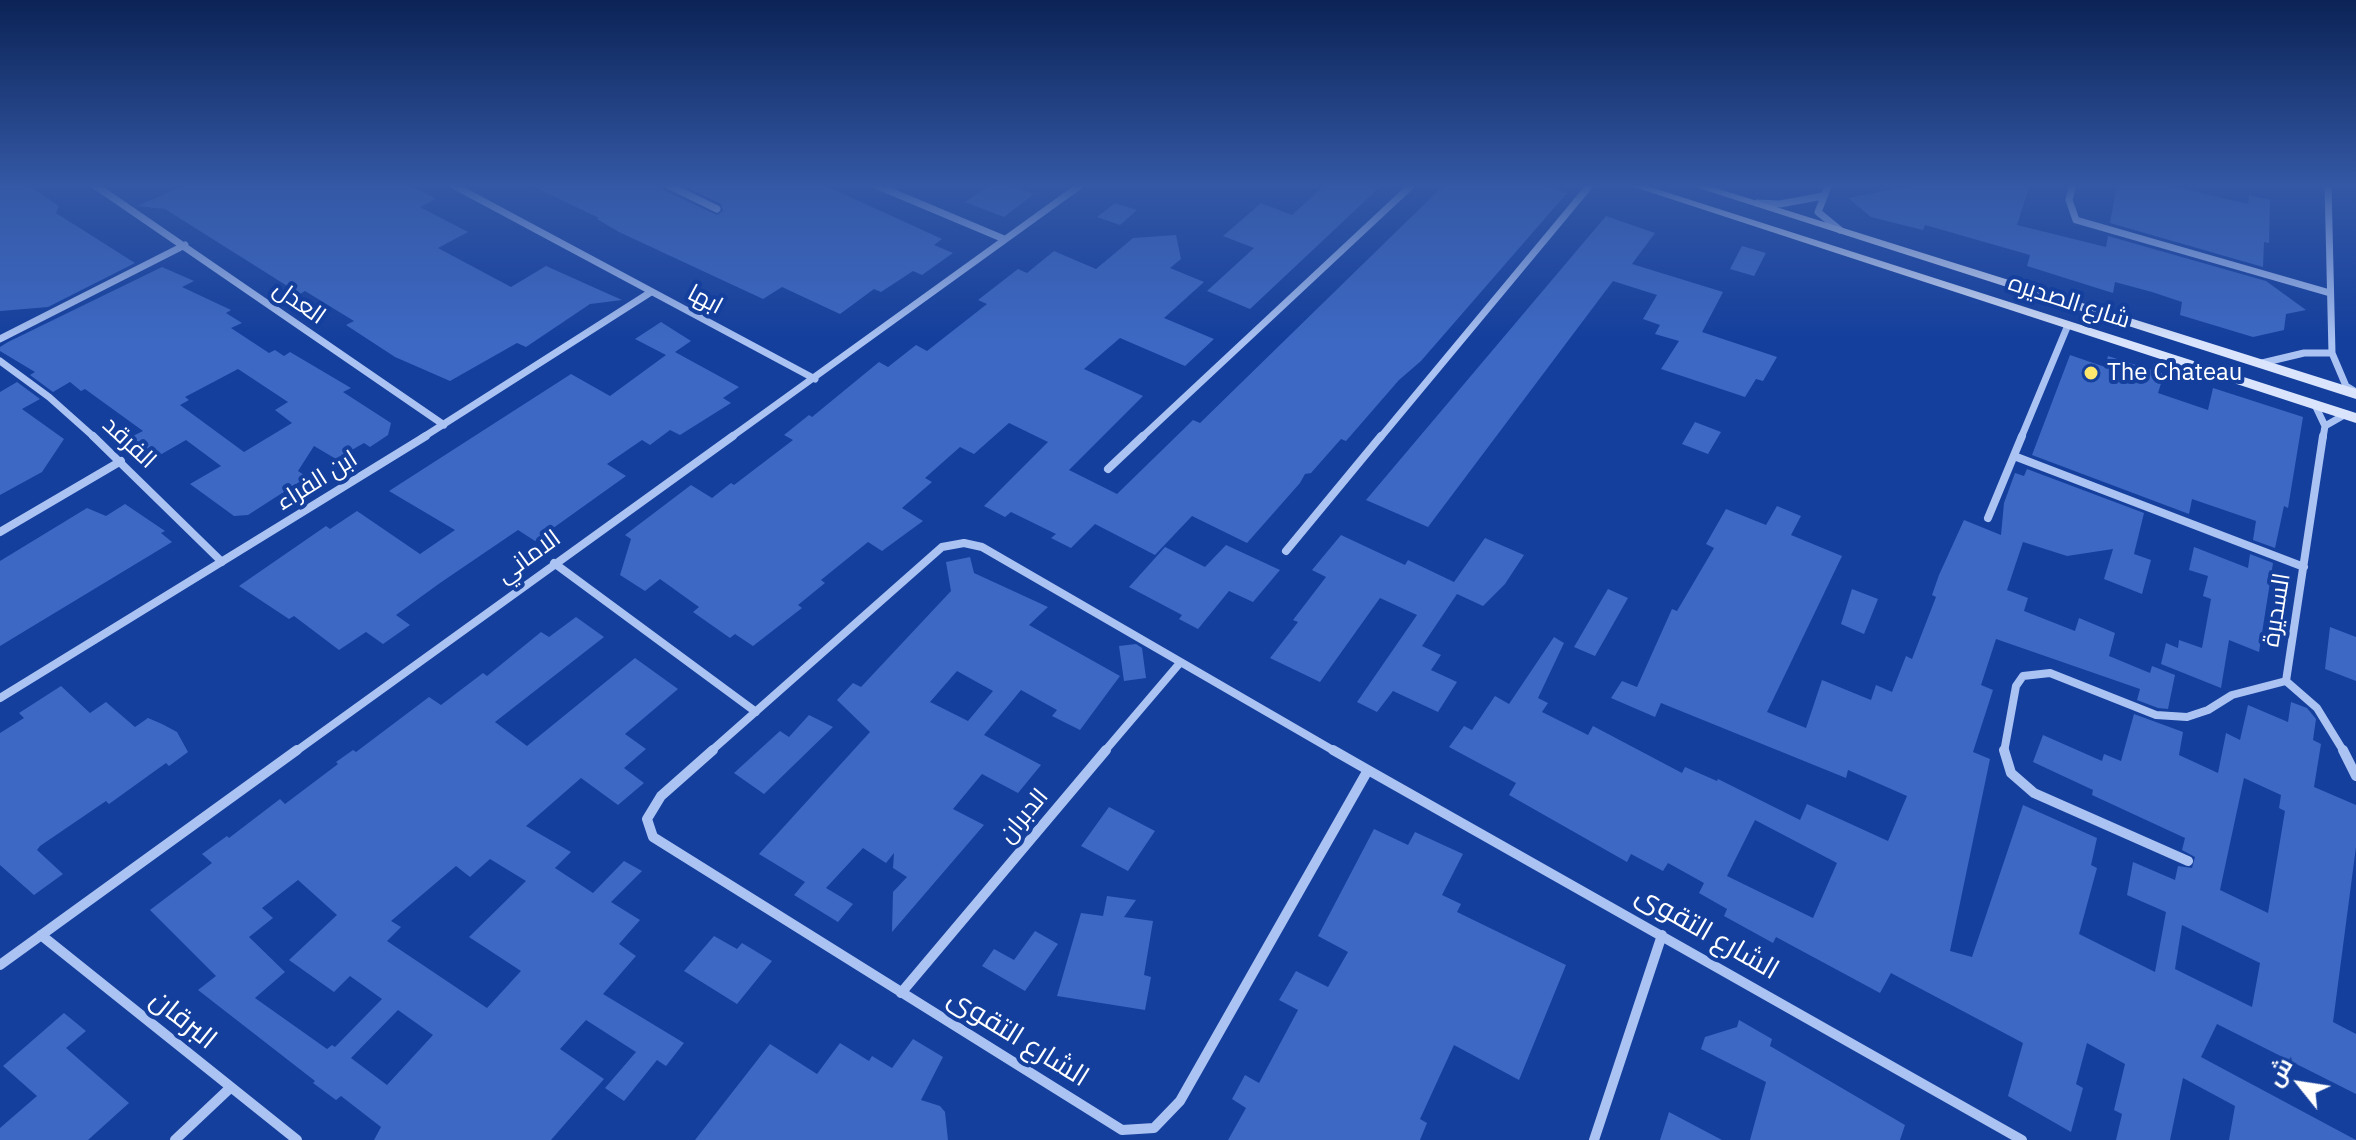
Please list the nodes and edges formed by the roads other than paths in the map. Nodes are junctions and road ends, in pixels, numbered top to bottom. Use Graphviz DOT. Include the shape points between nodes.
graph roads {
  1 [pos="173,237"];
  2 [pos="550,237"];
  3 [pos="1000,237"];
  4 [pos="1007,237"];
  5 [pos="1356,237"];
  6 [pos="1547,237"];
  7 [pos="1796,237"];
  8 [pos="1863,237"];
  9 [pos="2136,237"];
  10 [pos="2329,237"];
  11 [pos="1004,239"];
  12 [pos="185,245"];
  13 [pos="651,292"];
  14 [pos="2330,293"];
  15 [pos="2068,325"];
  16 [pos="0,339"];
  17 [pos="2332,353"];
  18 [pos="0,361"];
  19 [pos="2260,363"];
  20 [pos="815,379"];
  21 [pos="2356,393"];
  22 [pos="2315,405"];
  23 [pos="2351,416"];
  24 [pos="444,425"];
  25 [pos="2325,426"];
  26 [pos="2014,456"];
  27 [pos="121,461"];
  28 [pos="1108,469"];
  29 [pos="1988,518"];
  30 [pos="0,532"];
  31 [pos="1286,551"];
  32 [pos="222,562"];
  33 [pos="554,563"];
  34 [pos="2304,567"];
  35 [pos="1179,664"];
  36 [pos="2286,681"];
  37 [pos="0,698"];
  38 [pos="756,712"];
  39 [pos="1368,770"];
  40 [pos="2356,776"];
  41 [pos="2188,861"];
  42 [pos="41,935"];
  43 [pos="1662,935"];
  44 [pos="0,965"];
  45 [pos="901,993"];
  46 [pos="229,1089"];
  47 [pos="175,1140"];
  48 [pos="297,1140"];
  49 [pos="1594,1140"];
  50 [pos="2022,1140"];
  1 -- 12 [label="street, العدل"];
  2 -- 13 [label="street, ابها"];
  3 -- 11 [label="street"];
  4 -- 11 [label="street, الاماني"];
  5 -- 28 [label="street"];
  6 -- 31 [label="street"];
  7 -- 15 [label="main road, شارع الصديره"];
  8 -- 19 [label="main road, شارع الصديره"];
  9 -- 14 [label="street"];
  10 -- 14 [label="street"];
  11 -- 20 [label="street, الاماني"];
  12 -- 16 [label="street"];
  12 -- 24 [label="street, العدل"];
  13 -- 20 [label="street, ابها"];
  13 -- 24 [label="street, ابن الفراء"];
  14 -- 17 [label="street"];
  15 -- 22 [label="main road, شارع الصديره"];
  15 -- 26 [label="street"];
  17 -- 19 [label="street"];
  17 -- 21 [label="street" via="2346,386"];
  18 -- 27 [label="street, الفرقد"];
  19 -- 21 [label="main road, شارع الصديره"];
  20 -- 33 [label="street, الاماني"];
  22 -- 23 [label="main road, شارع الصديره"];
  22 -- 25 [label="street"];
  23 -- 25 [label="street"];
  24 -- 32 [label="street, ابن الفراء"];
  25 -- 34 [label="street, السديرة"];
  26 -- 29 [label="street"];
  26 -- 34 [label="street"];
  27 -- 30 [label="street"];
  27 -- 32 [label="street, الفرقد"];
  32 -- 37 [label="street, ابن الفراء"];
  33 -- 38 [label="street"];
  33 -- 42 [label="street, الاماني"];
  34 -- 36 [label="street, السديرة"];
  35 -- 38 [label="street, الشارع التقوى" via="982,547 964,543 942,547"];
  35 -- 39 [label="street, الشارع التقوى"];
  35 -- 45 [label="street, الدبران"];
  36 -- 40 [label="street, السديرة" via="2317,708"];
  36 -- 41 [label="street" via="2232,695 2187,717 2156,715 2050,673 2023,676 2016,686 2004,752 2011,773 2034,793"];
  38 -- 45 [label="street, الشارع التقوى" via="661,796 647,819 653,837"];
  39 -- 43 [label="street, الشارع التقوى"];
  39 -- 45 [label="street, الشارع التقوى" via="1180,1101 1154,1128 1122,1130"];
  42 -- 44 [label="street, الاماني"];
  42 -- 46 [label="street, البرقان"];
  43 -- 49 [label="street"];
  43 -- 50 [label="street, الشارع التقوى"];
  46 -- 47 [label="street"];
  46 -- 48 [label="street, البرقان"];
}
